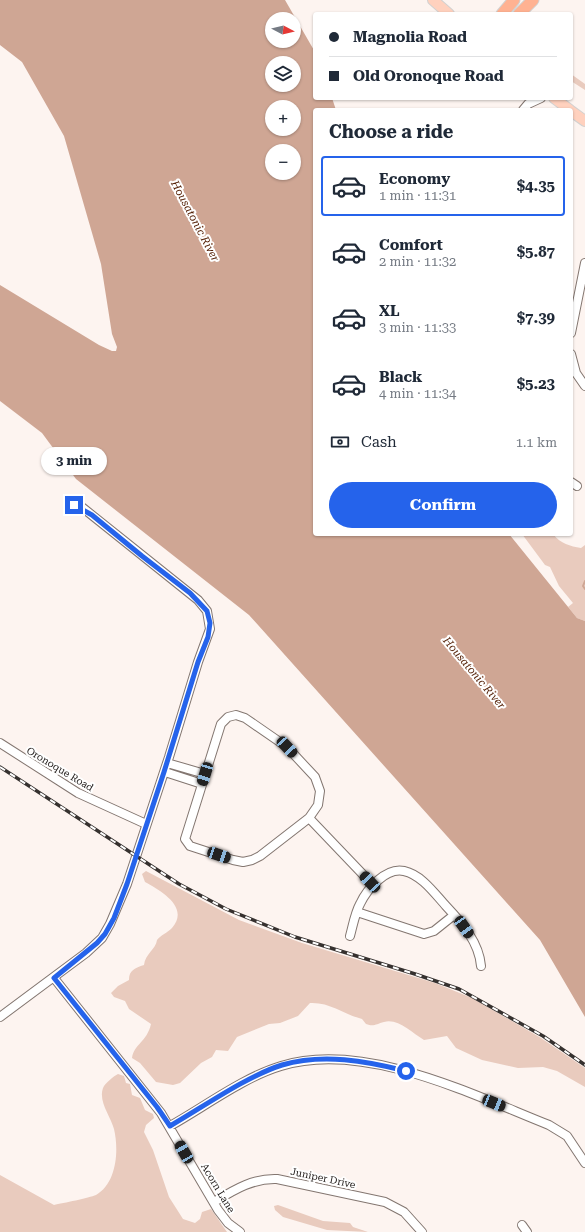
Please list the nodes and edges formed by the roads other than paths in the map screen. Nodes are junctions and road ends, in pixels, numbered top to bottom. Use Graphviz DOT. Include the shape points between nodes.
graph roads {
  1 [pos="514,0"];
  2 [pos="533,0"];
  3 [pos="537,0"];
  4 [pos="438,2"];
  5 [pos="447,12"];
  6 [pos="503,12"];
  7 [pos="521,12"];
  8 [pos="531,12"];
  9 [pos="538,100"];
  10 [pos="556,100"];
  11 [pos="526,107"];
  12 [pos="566,108"];
  13 [pos="573,113"];
  14 [pos="585,121"];
  15 [pos="585,263"];
  16 [pos="573,313"];
  17 [pos="573,362"];
  18 [pos="585,386"];
  19 [pos="69,505"];
  20 [pos="0,743"];
  21 [pos="167,763"];
  22 [pos="164,772"];
  23 [pos="205,774"];
  24 [pos="202,784"];
  25 [pos="308,818"];
  26 [pos="146,824"];
  27 [pos="373,885"];
  28 [pos="357,912"];
  29 [pos="454,916"];
  30 [pos="350,936"];
  31 [pos="481,966"];
  32 [pos="54,978"];
  33 [pos="0,1017"];
  34 [pos="170,1126"];
  35 [pos="585,1163"];
  36 [pos="214,1202"];
  37 [pos="240,1232"];
  38 [pos="422,1232"];
  1 -- 6 [label="highway"];
  2 -- 7 [label="highway"];
  3 -- 8 [label="highway"];
  4 -- 5 [label="main road"];
  9 -- 11 [label="street"];
  10 -- 12 [label="main road"];
  13 -- 14 [label="main road"];
  15 -- 16 [label="street"];
  17 -- 18 [label="street" via="576,373"];
  19 -- 21 [label="street" via="78,506 92,515 190,593 207,611 210,629"];
  20 -- 26 [label="street, Oronoque Road" via="78,793"];
  21 -- 22 [label="street"];
  21 -- 23 [label="street"];
  22 -- 24 [label="street"];
  22 -- 26 [label="street"];
  23 -- 24 [label="street"];
  23 -- 25 [label="street" via="222,721 230,716 242,716 287,747 317,780 320,800"];
  24 -- 25 [label="street" via="186,840 190,846 233,860 248,861 260,856"];
  25 -- 27 [label="street"];
  26 -- 32 [label="street" via="127,884 105,934"];
  27 -- 28 [label="street" via="360,903"];
  27 -- 29 [label="street" via="391,872 404,871 426,884"];
  28 -- 29 [label="street" via="424,934 434,931"];
  28 -- 30 [label="street"];
  29 -- 31 [label="street" via="478,947"];
  32 -- 33 [label="street"];
  32 -- 34 [label="street, Acorn Lane"];
  34 -- 35 [label="street" via="271,1070 308,1060 350,1061 417,1074 549,1125 567,1136"];
  34 -- 36 [label="street, Acorn Lane"];
  36 -- 37 [label="street, Acorn Lane" via="228,1223"];
  36 -- 38 [label="street, Juniper Drive" via="252,1182 277,1179 385,1202 404,1212"];
}
